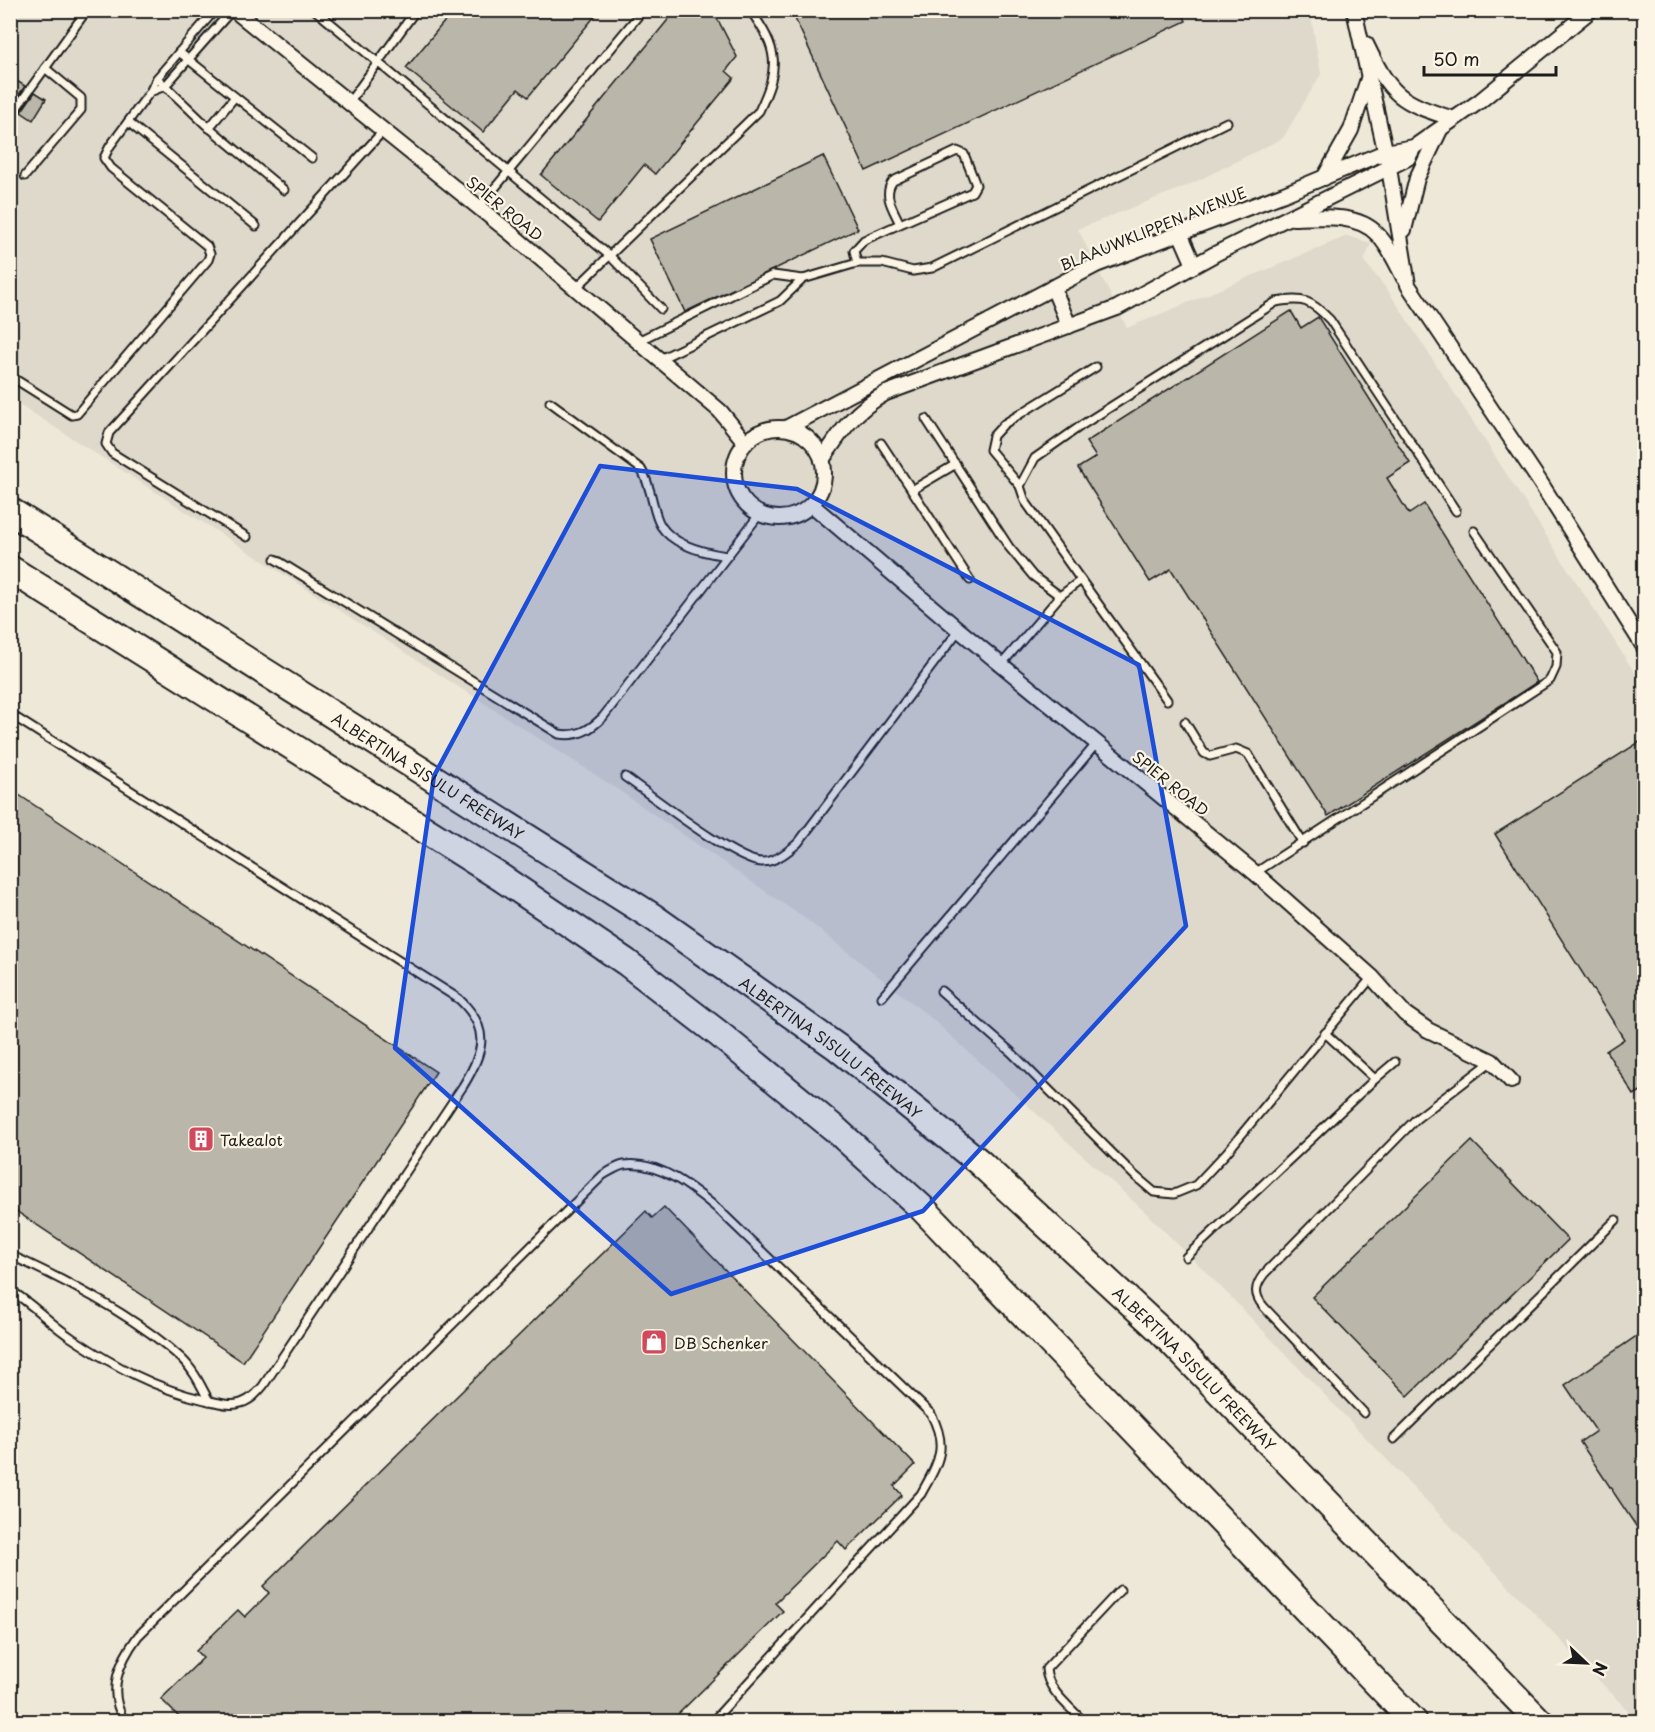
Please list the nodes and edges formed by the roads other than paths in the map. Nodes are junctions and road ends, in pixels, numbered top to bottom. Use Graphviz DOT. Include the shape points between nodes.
graph roads {
  1 [pos="87,10"];
  2 [pos="214,10"];
  3 [pos="233,10"];
  4 [pos="315,10"];
  5 [pos="416,10"];
  6 [pos="643,10"];
  7 [pos="750,10"];
  8 [pos="1591,10"];
  9 [pos="1354,15"];
  10 [pos="179,52"];
  11 [pos="188,61"];
  12 [pos="378,63"];
  13 [pos="45,68"];
  14 [pos="157,78"];
  15 [pos="1368,78"];
  16 [pos="165,86"];
  17 [pos="150,92"];
  18 [pos="234,98"];
  19 [pos="350,101"];
  20 [pos="10,117"];
  21 [pos="1454,119"];
  22 [pos="128,122"];
  23 [pos="1227,122"];
  24 [pos="209,128"];
  25 [pos="1441,128"];
  26 [pos="383,131"];
  27 [pos="1414,147"];
  28 [pos="1385,152"];
  29 [pos="312,158"];
  30 [pos="1389,168"];
  31 [pos="509,171"];
  32 [pos="25,176"];
  33 [pos="1324,178"];
  34 [pos="284,190"];
  35 [pos="479,207"];
  36 [pos="1285,219"];
  37 [pos="900,224"];
  38 [pos="256,226"];
  39 [pos="1180,233"];
  40 [pos="1402,238"];
  41 [pos="610,256"];
  42 [pos="857,263"];
  43 [pos="1194,265"];
  44 [pos="803,279"];
  45 [pos="1408,285"];
  46 [pos="1053,287"];
  47 [pos="576,288"];
  48 [pos="660,309"];
  49 [pos="1069,326"];
  50 [pos="639,341"];
  51 [pos="659,359"];
  52 [pos="1096,367"];
  53 [pos="10,376"];
  54 [pos="550,402"];
  55 [pos="926,419"];
  56 [pos="786,428"];
  57 [pos="745,442"];
  58 [pos="881,443"];
  59 [pos="822,460"];
  60 [pos="956,464"];
  61 [pos="1020,486"];
  62 [pos="912,490"];
  63 [pos="812,505"];
  64 [pos="10,511"];
  65 [pos="1456,511"];
  66 [pos="759,515"];
  67 [pos="1474,531"];
  68 [pos="247,537"];
  69 [pos="728,556"];
  70 [pos="275,559"];
  71 [pos="10,569"];
  72 [pos="970,580"];
  73 [pos="1081,580"];
  74 [pos="1060,596"];
  75 [pos="959,630"];
  76 [pos="1644,647"];
  77 [pos="1001,665"];
  78 [pos="1167,700"];
  79 [pos="10,714"];
  80 [pos="1185,722"];
  81 [pos="1097,743"];
  82 [pos="625,777"];
  83 [pos="1303,843"];
  84 [pos="1255,873"];
  85 [pos="1372,978"];
  86 [pos="941,991"];
  87 [pos="882,997"];
  88 [pos="1325,1034"];
  89 [pos="1492,1061"];
  90 [pos="1395,1062"];
  91 [pos="1375,1079"];
  92 [pos="1511,1081"];
  93 [pos="1616,1220"];
  94 [pos="10,1255"];
  95 [pos="1186,1257"];
  96 [pos="10,1290"];
  97 [pos="209,1401"];
  98 [pos="1364,1413"];
  99 [pos="1394,1439"];
  100 [pos="1120,1590"];
  101 [pos="125,1722"];
  102 [pos="712,1722"];
  103 [pos="1084,1722"];
  104 [pos="1414,1722"];
  105 [pos="1540,1722"];
  1 -- 13 [label="lane"];
  2 -- 10 [label="lane"];
  3 -- 11 [label="lane"];
  3 -- 19 [label="street, SPIER ROAD"];
  4 -- 12 [label="lane"];
  5 -- 12 [label="lane"];
  6 -- 31 [label="lane"];
  7 -- 41 [label="lane" via="764,29 775,56 771,86 759,111"];
  8 -- 21 [label="street, BLAAUWKLIPPEN AVENUE" via="1542,53"];
  9 -- 15 [label="street"];
  9 -- 21 [label="street" via="1389,87 1411,105"];
  10 -- 11 [label="lane"];
  10 -- 14 [label="lane"];
  11 -- 16 [label="lane"];
  11 -- 18 [label="lane"];
  12 -- 19 [label="lane"];
  12 -- 31 [label="lane"];
  13 -- 20 [label="lane"];
  13 -- 32 [label="lane" via="81,98 81,110"];
  14 -- 16 [label="lane"];
  14 -- 17 [label="lane"];
  15 -- 28 [label="street"];
  15 -- 33 [label="street" via="1351,130"];
  16 -- 17 [label="lane"];
  16 -- 24 [label="lane"];
  17 -- 22 [label="lane"];
  18 -- 24 [label="lane"];
  18 -- 29 [label="lane"];
  19 -- 26 [label="street, SPIER ROAD"];
  21 -- 25 [label="street, BLAAUWKLIPPEN AVENUE"];
  22 -- 38 [label="lane"];
  22 -- 53 [label="lane" via="104,158 207,246 208,260 77,414 72,415"];
  23 -- 42 [label="lane" via="932,267 913,271 882,263"];
  24 -- 34 [label="lane"];
  25 -- 27 [label="street, BLAAUWKLIPPEN AVENUE"];
  25 -- 40 [label="street" via="1416,178"];
  26 -- 35 [label="street, SPIER ROAD"];
  26 -- 68 [label="lane" via="109,433 106,444 112,453"];
  27 -- 28 [label="street, BLAAUWKLIPPEN AVENUE"];
  27 -- 30 [label="street, BLAAUWKLIPPEN AVENUE" via="1408,158"];
  28 -- 30 [label="street"];
  28 -- 33 [label="street, BLAAUWKLIPPEN AVENUE"];
  30 -- 36 [label="street, BLAAUWKLIPPEN AVENUE"];
  30 -- 40 [label="street"];
  31 -- 35 [label="lane"];
  31 -- 41 [label="lane"];
  33 -- 39 [label="street, BLAAUWKLIPPEN AVENUE"];
  35 -- 47 [label="street, SPIER ROAD"];
  36 -- 43 [label="street, BLAAUWKLIPPEN AVENUE"];
  36 -- 45 [label="street" via="1360,223 1376,232"];
  37 -- 37 [label="lane" via="972,192 976,185 964,154 946,154 893,182 887,195"];
  37 -- 42 [label="lane" via="856,246"];
  39 -- 43 [label="street"];
  39 -- 46 [label="street, BLAAUWKLIPPEN AVENUE" via="1096,265"];
  40 -- 45 [label="street"];
  41 -- 47 [label="lane"];
  41 -- 48 [label="lane"];
  42 -- 44 [label="lane"];
  43 -- 49 [label="street, BLAAUWKLIPPEN AVENUE" via="1117,308"];
  44 -- 50 [label="lane" via="773,275"];
  44 -- 51 [label="lane" via="780,301"];
  45 -- 76 [label="street" via="1534,472"];
  46 -- 49 [label="street"];
  46 -- 56 [label="street, BLAAUWKLIPPEN AVENUE"];
  47 -- 50 [label="street, SPIER ROAD"];
  49 -- 59 [label="street, BLAAUWKLIPPEN AVENUE" via="867,403 851,418"];
  50 -- 51 [label="street, SPIER ROAD"];
  51 -- 57 [label="street, SPIER ROAD" via="720,411"];
  52 -- 61 [label="lane" via="1004,424 993,436 990,450"];
  54 -- 69 [label="lane" via="641,469 650,484 661,526 704,553"];
  55 -- 60 [label="lane"];
  56 -- 57 [label="street" via="771,428"];
  56 -- 59 [label="street" via="809,439"];
  57 -- 66 [label="street" via="735,461 734,482 743,501"];
  58 -- 62 [label="lane"];
  59 -- 63 [label="street" via="823,484"];
  60 -- 62 [label="lane"];
  60 -- 74 [label="lane" via="1010,547 1033,576"];
  61 -- 65 [label="lane" via="1035,458 1082,424 1276,302 1296,298 1316,305 1330,320"];
  61 -- 73 [label="lane" via="1025,501"];
  62 -- 72 [label="lane"];
  63 -- 66 [label="street" via="787,518"];
  63 -- 75 [label="street, SPIER ROAD"];
  64 -- 105 [label="highway, ALBERTINA SISULU FREEWAY" via="652,917 837,1047 979,1162 1158,1328"];
  66 -- 69 [label="lane"];
  67 -- 83 [label="lane" via="1557,652 1550,680"];
  69 -- 70 [label="lane" via="603,717 583,733 571,736 559,734"];
  71 -- 104 [label="highway" via="500,877 626,962 728,1041 923,1209"];
  73 -- 74 [label="lane"];
  73 -- 78 [label="lane"];
  74 -- 77 [label="lane"];
  75 -- 77 [label="street, SPIER ROAD"];
  75 -- 82 [label="lane" via="798,843 774,859 761,862 731,850"];
  77 -- 81 [label="street, SPIER ROAD"];
  79 -- 97 [label="lane" via="459,999 479,1022 481,1050 475,1068 263,1386 242,1403"];
  80 -- 83 [label="lane" via="1204,753 1210,756 1236,749 1248,754"];
  81 -- 84 [label="street, SPIER ROAD"];
  81 -- 87 [label="lane"];
  83 -- 84 [label="lane"];
  84 -- 85 [label="street, SPIER ROAD"];
  85 -- 88 [label="lane"];
  85 -- 89 [label="street, SPIER ROAD" via="1405,1014 1428,1030"];
  86 -- 88 [label="lane" via="1154,1192 1174,1194 1196,1185"];
  88 -- 91 [label="lane"];
  89 -- 92 [label="street, SPIER ROAD"];
  89 -- 98 [label="lane" via="1416,1119 1264,1274 1256,1289 1264,1307"];
  90 -- 91 [label="lane"];
  91 -- 95 [label="lane"];
  93 -- 99 [label="lane"];
  94 -- 97 [label="lane" via="72,1285 156,1339 195,1374"];
  96 -- 97 [label="lane" via="70,1337 128,1372 172,1391"];
  100 -- 103 [label="lane" via="1046,1669 1052,1687"];
  101 -- 102 [label="lane" via="116,1701 116,1679 123,1657 138,1636 603,1175 622,1165 643,1165 671,1176 719,1210 932,1414 941,1433 937,1461 921,1494"];
}
